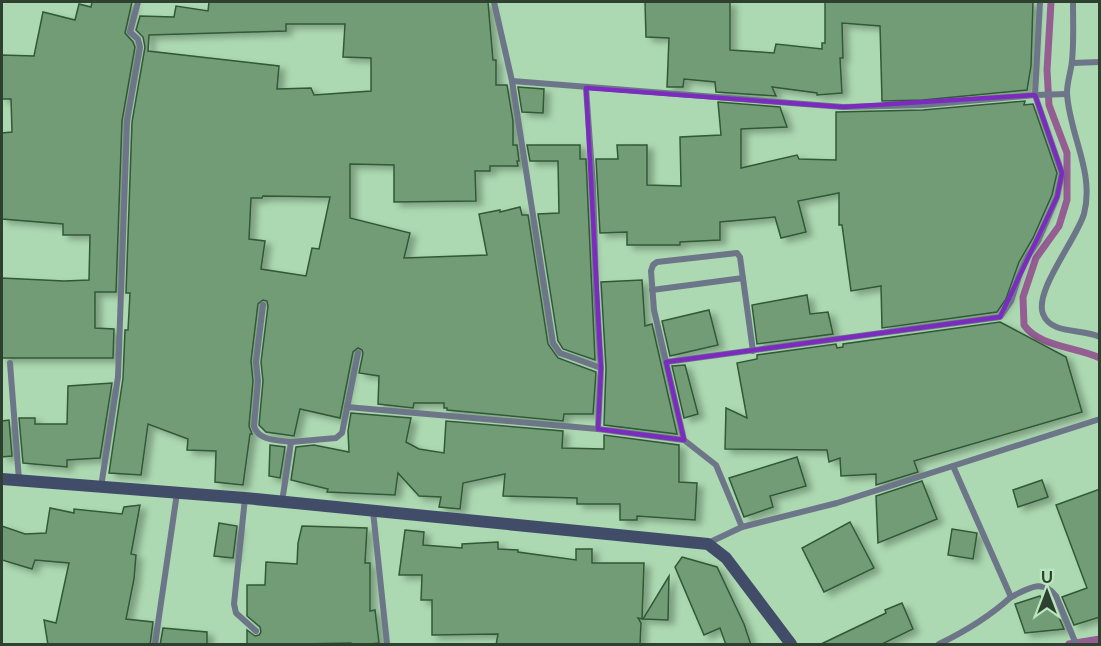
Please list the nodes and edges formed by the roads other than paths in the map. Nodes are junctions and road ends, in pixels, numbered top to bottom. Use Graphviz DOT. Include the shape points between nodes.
graph roads {
  1 [pos="138,2"];
  2 [pos="494,2"];
  3 [pos="1040,2"];
  4 [pos="1073,2"];
  5 [pos="1100,62"];
  6 [pos="1072,63"];
  7 [pos="512,81"];
  8 [pos="586,88"];
  9 [pos="1064,94"];
  10 [pos="1035,95"];
  11 [pos="743,278"];
  12 [pos="652,290"];
  13 [pos="263,304"];
  14 [pos="1100,337"];
  15 [pos="753,351"];
  16 [pos="358,353"];
  17 [pos="666,362"];
  18 [pos="10,363"];
  19 [pos="601,368"];
  20 [pos="346,408"];
  21 [pos="1100,419"];
  22 [pos="598,429"];
  23 [pos="684,440"];
  24 [pos="291,442"];
  25 [pos="953,466"];
  26 [pos="2,479"];
  27 [pos="19,481"];
  28 [pos="101,487"];
  29 [pos="177,493"];
  30 [pos="245,498"];
  31 [pos="282,502"];
  32 [pos="373,511"];
  33 [pos="742,527"];
  34 [pos="708,544"];
  35 [pos="1011,597"];
  36 [pos="256,631"];
  37 [pos="155,645"];
  38 [pos="387,645"];
  39 [pos="791,645"];
  40 [pos="939,645"];
  41 [pos="1076,645"];
  1 -- 28 [label="street" via="130,27 140,47 128,121 118,377"];
  2 -- 7 [label="street"];
  3 -- 10 [label="street"];
  4 -- 6 [label="street"];
  5 -- 6 [label="street"];
  6 -- 9 [label="street"];
  7 -- 8 [label="street"];
  7 -- 19 [label="street" via="553,344 560,353"];
  8 -- 10 [label="street" via="843,106 923,105"];
  8 -- 19 [label="street"];
  9 -- 10 [label="street"];
  9 -- 14 [label="street" via="1086,175 1084,213 1044,289 1042,308 1048,322 1057,327"];
  10 -- 15 [label="street" via="1062,173 1058,197 1000,317"];
  11 -- 12 [label="street"];
  11 -- 12 [label="street" via="740,257 733,252 657,262 651,267"];
  11 -- 15 [label="street"];
  12 -- 17 [label="street"];
  13 -- 24 [label="street" via="254,426 261,437"];
  15 -- 17 [label="street"];
  16 -- 20 [label="street"];
  17 -- 23 [label="street"];
  18 -- 27 [label="street"];
  19 -- 22 [label="street"];
  20 -- 22 [label="street"];
  20 -- 24 [label="street" via="339,436"];
  21 -- 25 [label="street"];
  22 -- 23 [label="street"];
  23 -- 33 [label="street" via="717,465"];
  24 -- 31 [label="street"];
  25 -- 33 [label="street" via="837,503"];
  25 -- 35 [label="street"];
  26 -- 27 [label="street"];
  27 -- 28 [label="street"];
  28 -- 29 [label="street"];
  29 -- 30 [label="street"];
  29 -- 37 [label="street"];
  30 -- 31 [label="street"];
  30 -- 36 [label="street" via="234,604 236,613"];
  31 -- 32 [label="street"];
  32 -- 34 [label="street"];
  32 -- 38 [label="street"];
  33 -- 34 [label="street"];
  34 -- 39 [label="street" via="726,558"];
  35 -- 40 [label="street" via="981,622"];
  35 -- 41 [label="street" via="1035,586 1052,590"];
}
